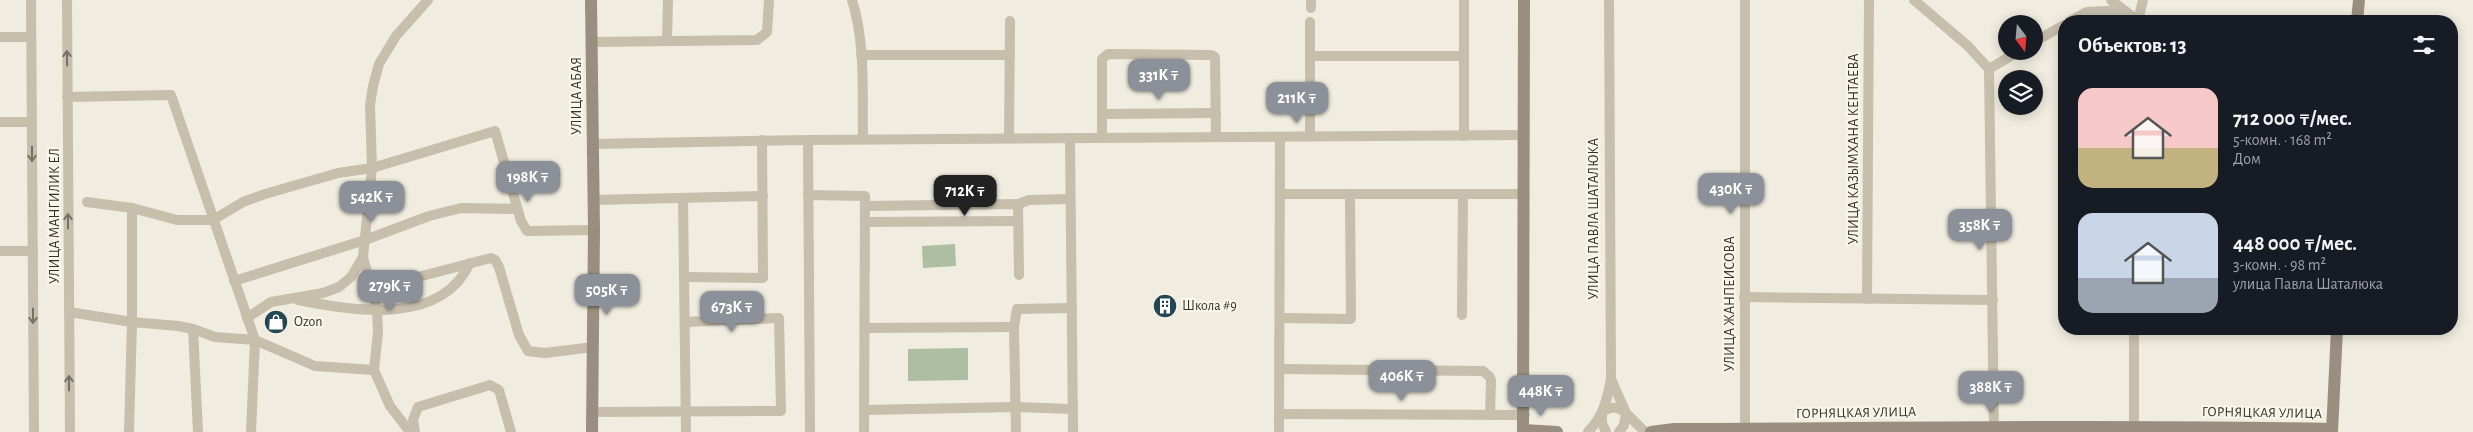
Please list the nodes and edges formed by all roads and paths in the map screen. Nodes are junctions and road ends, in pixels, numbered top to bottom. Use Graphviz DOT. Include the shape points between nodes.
graph roads {
  1 [pos="31,0"];
  2 [pos="66,0"];
  3 [pos="428,0"];
  4 [pos="591,0"];
  5 [pos="668,0"];
  6 [pos="768,0"];
  7 [pos="852,0"];
  8 [pos="1464,0"];
  9 [pos="1524,0"];
  10 [pos="1609,0"];
  11 [pos="1745,0"];
  12 [pos="1869,0"];
  13 [pos="1914,0"];
  14 [pos="2111,0"];
  15 [pos="2359,0"];
  16 [pos="2123,10"];
  17 [pos="2081,15"];
  18 [pos="2130,15"];
  19 [pos="2358,15"];
  20 [pos="1010,21"];
  21 [pos="1310,22"];
  22 [pos="2058,28"];
  23 [pos="0,37"];
  24 [pos="31,37"];
  25 [pos="2043,37"];
  26 [pos="667,41"];
  27 [pos="592,42"];
  28 [pos="861,55"];
  29 [pos="1010,55"];
  30 [pos="1310,56"];
  31 [pos="1464,56"];
  32 [pos="2004,60"];
  33 [pos="1989,69"];
  34 [pos="68,97"];
  35 [pos="1216,112"];
  36 [pos="1102,114"];
  37 [pos="0,122"];
  38 [pos="32,122"];
  39 [pos="1524,135"];
  40 [pos="1280,136"];
  41 [pos="1310,136"];
  42 [pos="1464,136"];
  43 [pos="1102,137"];
  44 [pos="1216,137"];
  45 [pos="1009,138"];
  46 [pos="1070,138"];
  47 [pos="863,139"];
  48 [pos="762,140"];
  49 [pos="808,140"];
  50 [pos="593,144"];
  51 [pos="372,168"];
  52 [pos="1280,194"];
  53 [pos="1350,194"];
  54 [pos="1463,194"];
  55 [pos="1524,194"];
  56 [pos="808,195"];
  57 [pos="763,196"];
  58 [pos="683,198"];
  59 [pos="1070,199"];
  60 [pos="593,200"];
  61 [pos="88,202"];
  62 [pos="1018,204"];
  63 [pos="866,206"];
  64 [pos="132,208"];
  65 [pos="517,209"];
  66 [pos="214,220"];
  67 [pos="866,222"];
  68 [pos="1018,222"];
  69 [pos="594,230"];
  70 [pos="365,240"];
  71 [pos="0,251"];
  72 [pos="32,251"];
  73 [pos="363,257"];
  74 [pos="470,263"];
  75 [pos="1018,275"];
  76 [pos="684,277"];
  77 [pos="234,281"];
  78 [pos="372,289"];
  79 [pos="1744,296"];
  80 [pos="288,298"];
  81 [pos="1867,299"];
  82 [pos="1993,300"];
  83 [pos="1072,308"];
  84 [pos="377,309"];
  85 [pos="69,312"];
  86 [pos="1462,315"];
  87 [pos="247,318"];
  88 [pos="1281,318"];
  89 [pos="132,322"];
  90 [pos="684,322"];
  91 [pos="1014,327"];
  92 [pos="865,328"];
  93 [pos="193,330"];
  94 [pos="2134,335"];
  95 [pos="2337,335"];
  96 [pos="254,340"];
  97 [pos="594,347"];
  98 [pos="1280,369"];
  99 [pos="374,370"];
  100 [pos="1611,380"];
  101 [pos="1014,407"];
  102 [pos="1072,409"];
  103 [pos="865,410"];
  104 [pos="686,411"];
  105 [pos="592,412"];
  106 [pos="1602,412"];
  107 [pos="1626,412"];
  108 [pos="1279,414"];
  109 [pos="1490,414"];
  110 [pos="1525,415"];
  111 [pos="2134,427"];
  112 [pos="1744,429"];
  113 [pos="1994,429"];
  114 [pos="2108,429"];
  115 [pos="1764,430"];
  116 [pos="1883,430"];
  117 [pos="1523,431"];
  118 [pos="2332,431"];
  119 [pos="34,432"];
  120 [pos="70,432"];
  121 [pos="128,432"];
  122 [pos="198,432"];
  123 [pos="251,432"];
  124 [pos="410,432"];
  125 [pos="415,432"];
  126 [pos="511,432"];
  127 [pos="592,432"];
  128 [pos="686,432"];
  129 [pos="810,432"];
  130 [pos="864,432"];
  131 [pos="1016,432"];
  132 [pos="1073,432"];
  133 [pos="1279,432"];
  134 [pos="1557,432"];
  135 [pos="1588,432"];
  136 [pos="1606,432"];
  137 [pos="1619,432"];
  138 [pos="1645,432"];
  139 [pos="1651,432"];
  1 -- 24 [label="street, УЛИЦА МАНГИЛИК ЕЛ"];
  34 -- 2 [label="street, УЛИЦА МАНГИЛИК ЕЛ, one-way"];
  3 -- 51 [label="street" via="396,36 380,64 370,105"];
  4 -- 27 [label="street, УЛИЦА АБАЯ"];
  5 -- 26 [label="street"];
  6 -- 26 [label="street" via="767,32 757,40"];
  7 -- 28 [label="street"];
  8 -- 31 [label="street"];
  9 -- 39 [label="street"];
  10 -- 100 [label="street, УЛИЦА ПАВЛА ШАТАЛЮКА"];
  11 -- 79 [label="street, УЛИЦА ЖАНПЕИСОВА"];
  12 -- 81 [label="street, УЛИЦА КАЗЫМХАНА КЕНТАЕВА"];
  13 -- 33 [label="street" via="1968,46"];
  14 -- 16 [label="street"];
  15 -- 19 [label="street"];
  16 -- 17 [label="street"];
  16 -- 18 [label="street"];
  20 -- 29 [label="street"];
  21 -- 30 [label="street"];
  22 -- 25 [label="street"];
  23 -- 24 [label="street"];
  24 -- 38 [label="street, УЛИЦА МАНГИЛИК ЕЛ"];
  26 -- 27 [label="street"];
  27 -- 50 [label="street, УЛИЦА АБАЯ"];
  28 -- 29 [label="street"];
  28 -- 47 [label="street"];
  29 -- 45 [label="street"];
  30 -- 31 [label="street"];
  30 -- 41 [label="street"];
  31 -- 42 [label="street"];
  32 -- 33 [label="street"];
  33 -- 82 [label="street"];
  34 -- 66 [label="street" via="171,95"];
  85 -- 34 [label="street, УЛИЦА МАНГИЛИК ЕЛ, one-way"];
  35 -- 36 [label="street"];
  35 -- 36 [label="street" via="1215,57 1108,54 1102,59"];
  35 -- 44 [label="street"];
  36 -- 43 [label="street"];
  37 -- 38 [label="street"];
  38 -- 72 [label="street, УЛИЦА МАНГИЛИК ЕЛ, one-way"];
  39 -- 42 [label="street"];
  39 -- 55 [label="street"];
  40 -- 41 [label="street"];
  40 -- 44 [label="street"];
  40 -- 52 [label="street"];
  41 -- 42 [label="street"];
  43 -- 44 [label="street"];
  43 -- 46 [label="street"];
  45 -- 46 [label="street"];
  45 -- 47 [label="street"];
  46 -- 59 [label="street"];
  47 -- 49 [label="street"];
  48 -- 49 [label="street"];
  48 -- 50 [label="street"];
  48 -- 57 [label="street"];
  49 -- 56 [label="street"];
  50 -- 60 [label="street, УЛИЦА АБАЯ"];
  51 -- 65 [label="street" via="495,131"];
  51 -- 66 [label="street" via="338,173 265,194 242,202"];
  51 -- 70 [label="street"];
  52 -- 53 [label="street"];
  52 -- 88 [label="street"];
  53 -- 54 [label="street"];
  53 -- 88 [label="street" via="1351,319"];
  54 -- 55 [label="street"];
  54 -- 86 [label="street"];
  55 -- 110 [label="street"];
  56 -- 63 [label="street" via="865,196"];
  56 -- 129 [label="street"];
  57 -- 58 [label="street"];
  57 -- 76 [label="street" via="763,278"];
  58 -- 60 [label="street"];
  58 -- 76 [label="street"];
  59 -- 62 [label="street" via="1029,200"];
  59 -- 83 [label="street"];
  60 -- 69 [label="street, УЛИЦА АБАЯ"];
  61 -- 64 [label="street"];
  62 -- 63 [label="street"];
  62 -- 68 [label="street"];
  63 -- 67 [label="street"];
  64 -- 66 [label="street" via="177,220"];
  64 -- 89 [label="street"];
  65 -- 69 [label="street" via="523,227 532,232"];
  65 -- 70 [label="street" via="462,208 404,224"];
  66 -- 77 [label="street"];
  67 -- 68 [label="street"];
  67 -- 92 [label="street"];
  68 -- 75 [label="street"];
  69 -- 97 [label="street, УЛИЦА АБАЯ"];
  70 -- 73 [label="street"];
  70 -- 77 [label="street"];
  71 -- 72 [label="street"];
  72 -- 119 [label="street, УЛИЦА МАНГИЛИК ЕЛ, one-way"];
  73 -- 78 [label="street"];
  73 -- 80 [label="street" via="351,277 340,287"];
  74 -- 78 [label="street"];
  74 -- 84 [label="street" via="456,286 436,299 413,307"];
  74 -- 97 [label="street" via="491,258 498,263 519,335 528,351 545,353"];
  76 -- 90 [label="street"];
  77 -- 87 [label="street"];
  78 -- 84 [label="street"];
  79 -- 81 [label="street"];
  79 -- 112 [label="street, УЛИЦА ЖАНПЕИСОВА"];
  80 -- 84 [label="street" via="350,309"];
  80 -- 87 [label="street" via="270,302"];
  81 -- 82 [label="street"];
  82 -- 113 [label="street"];
  83 -- 91 [label="street" via="1020,308 1017,309"];
  83 -- 102 [label="street"];
  84 -- 99 [label="street"];
  85 -- 89 [label="street"];
  120 -- 85 [label="street, УЛИЦА МАНГИЛИК ЕЛ, one-way"];
  87 -- 96 [label="street"];
  88 -- 98 [label="street"];
  89 -- 93 [label="street"];
  89 -- 121 [label="street"];
  90 -- 104 [label="street"];
  90 -- 104 [label="street" via="779,318 782,411"];
  91 -- 92 [label="street"];
  91 -- 101 [label="street"];
  92 -- 103 [label="street"];
  93 -- 96 [label="street" via="215,337"];
  93 -- 122 [label="street"];
  94 -- 111 [label="street"];
  95 -- 118 [label="street"];
  96 -- 99 [label="street" via="315,366"];
  96 -- 123 [label="street"];
  97 -- 105 [label="street, УЛИЦА АБАЯ"];
  98 -- 108 [label="street"];
  98 -- 109 [label="street" via="1483,371 1491,380"];
  99 -- 124 [label="street" via="390,406"];
  100 -- 106 [label="street, УЛИЦА ПАВЛА ШАТАЛЮКА" via="1607,405"];
  100 -- 107 [label="street"];
  101 -- 102 [label="street"];
  101 -- 103 [label="street"];
  101 -- 131 [label="street"];
  102 -- 132 [label="street"];
  103 -- 130 [label="street"];
  104 -- 105 [label="street"];
  104 -- 128 [label="street"];
  105 -- 127 [label="street, УЛИЦА АБАЯ"];
  106 -- 107 [label="street" via="1617,407"];
  106 -- 135 [label="street, УЛИЦА ПАВЛА ШАТАЛЮКА"];
  106 -- 136 [label="street"];
  107 -- 137 [label="street"];
  107 -- 138 [label="street"];
  108 -- 109 [label="street"];
  108 -- 133 [label="street"];
  109 -- 110 [label="street"];
  110 -- 117 [label="street"];
  111 -- 114 [label="street, ГОРНЯЦКАЯ УЛИЦА"];
  111 -- 118 [label="street, ГОРНЯЦКАЯ УЛИЦА"];
  112 -- 115 [label="street, ГОРНЯЦКАЯ УЛИЦА"];
  112 -- 139 [label="street, ГОРНЯЦКАЯ УЛИЦА"];
  113 -- 114 [label="street, ГОРНЯЦКАЯ УЛИЦА"];
  113 -- 116 [label="street, ГОРНЯЦКАЯ УЛИЦА"];
  115 -- 116 [label="street, ГОРНЯЦКАЯ УЛИЦА"];
  117 -- 134 [label="street"];
  125 -- 126 [label="street" via="413,420 418,407 490,385 500,390"];
}
